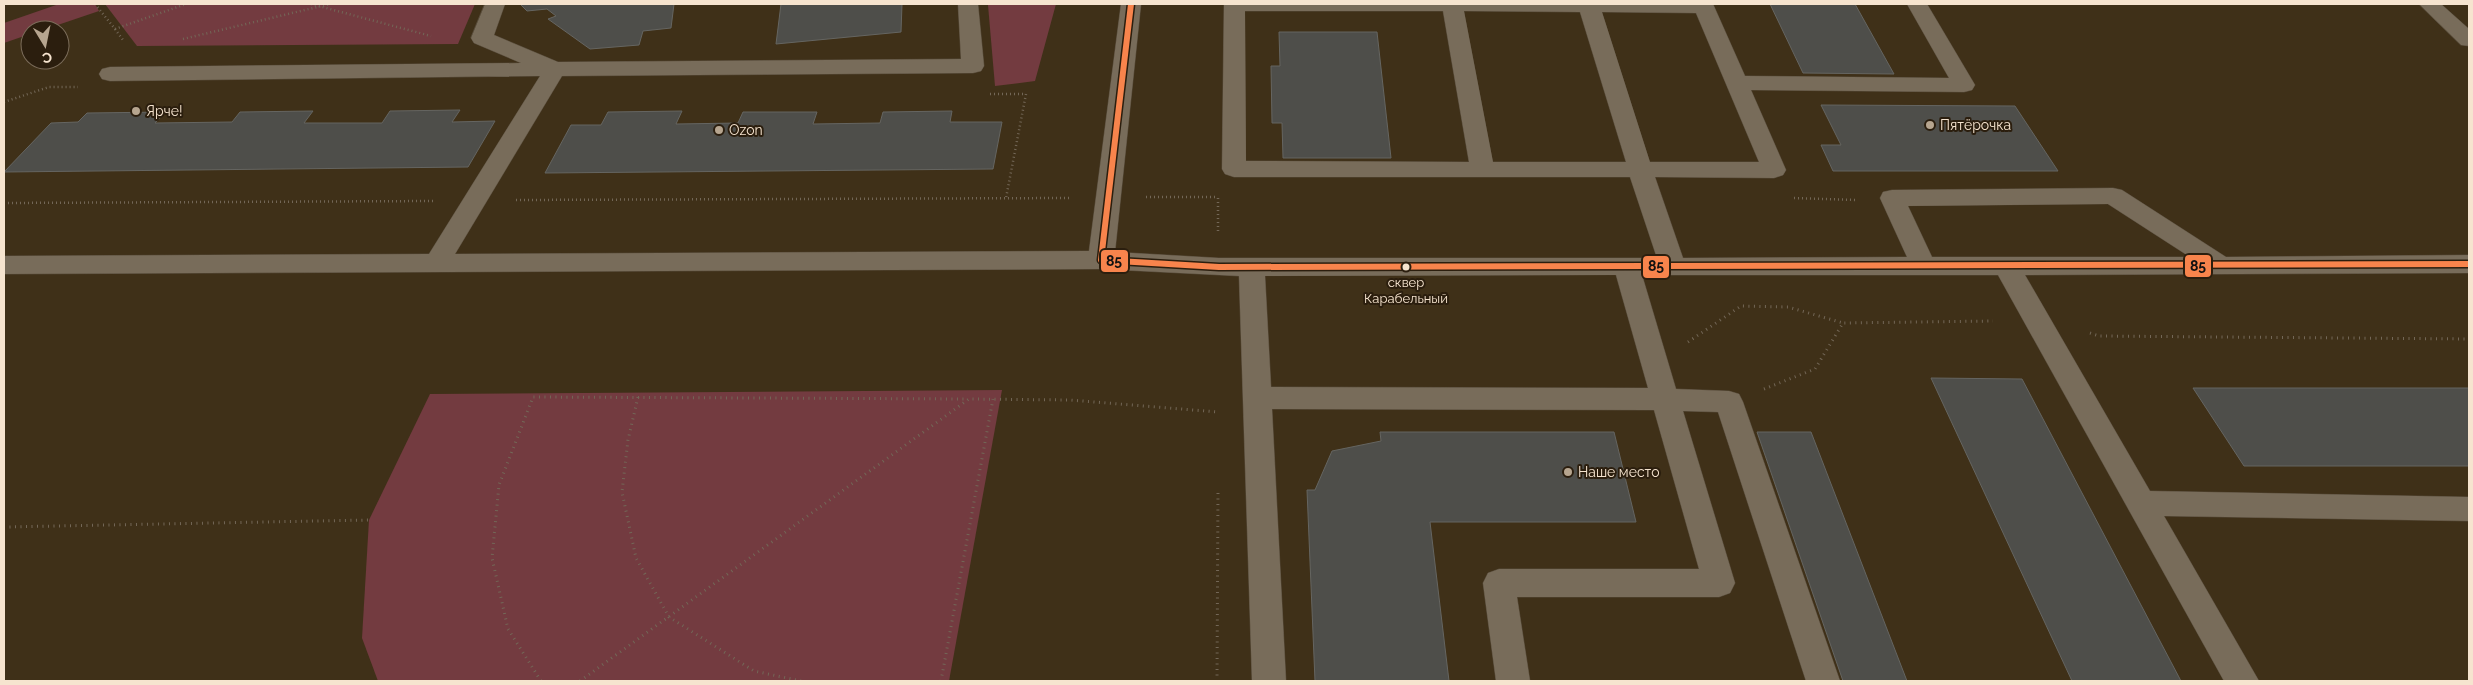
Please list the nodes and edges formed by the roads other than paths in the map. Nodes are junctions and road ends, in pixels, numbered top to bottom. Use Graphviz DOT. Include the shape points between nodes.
graph roads {
  1 [pos="494,4"];
  2 [pos="968,4"];
  3 [pos="1131,4"];
  4 [pos="1917,4"];
  5 [pos="2429,4"];
  6 [pos="1452,5"];
  7 [pos="1704,5"];
  8 [pos="1589,6"];
  9 [pos="2469,40"];
  10 [pos="555,69"];
  11 [pos="110,74"];
  12 [pos="1736,83"];
  13 [pos="1482,170"];
  14 [pos="1641,170"];
  15 [pos="1101,260"];
  16 [pos="437,263"];
  17 [pos="2469,264"];
  18 [pos="4,265"];
  19 [pos="1626,266"];
  20 [pos="1673,266"];
  21 [pos="2221,266"];
  22 [pos="1252,267"];
  23 [pos="1924,267"];
  24 [pos="2007,267"];
  25 [pos="1258,398"];
  26 [pos="1666,399"];
  27 [pos="2142,503"];
  28 [pos="2469,509"];
  29 [pos="1269,681"];
  30 [pos="1513,681"];
  31 [pos="1823,681"];
  32 [pos="2242,681"];
  1 -- 10 [label="street" via="482,38"];
  2 -- 10 [label="street" via="973,66"];
  3 -- 15 [label="street"];
  4 -- 12 [label="street" via="1964,85"];
  5 -- 9 [label="street"];
  6 -- 8 [label="street"];
  6 -- 13 [label="street"];
  6 -- 13 [label="street" via="1234,5 1234,169"];
  7 -- 8 [label="street"];
  7 -- 12 [label="street"];
  8 -- 14 [label="street"];
  10 -- 11 [label="street"];
  10 -- 16 [label="street"];
  12 -- 14 [label="street" via="1774,170"];
  13 -- 14 [label="street"];
  14 -- 20 [label="street"];
  15 -- 16 [label="street"];
  15 -- 22 [label="street"];
  16 -- 18 [label="street"];
  17 -- 21 [label="street"];
  19 -- 20 [label="street"];
  19 -- 22 [label="street"];
  19 -- 26 [label="street"];
  20 -- 23 [label="street"];
  21 -- 23 [label="street" via="2113,196 1892,198"];
  21 -- 24 [label="street"];
  22 -- 25 [label="street"];
  23 -- 24 [label="street"];
  24 -- 27 [label="street"];
  25 -- 26 [label="street"];
  25 -- 29 [label="street"];
  26 -- 30 [label="street" via="1719,583 1499,583"];
  26 -- 31 [label="street" via="1729,402"];
  27 -- 28 [label="street"];
  27 -- 32 [label="street"];
}
